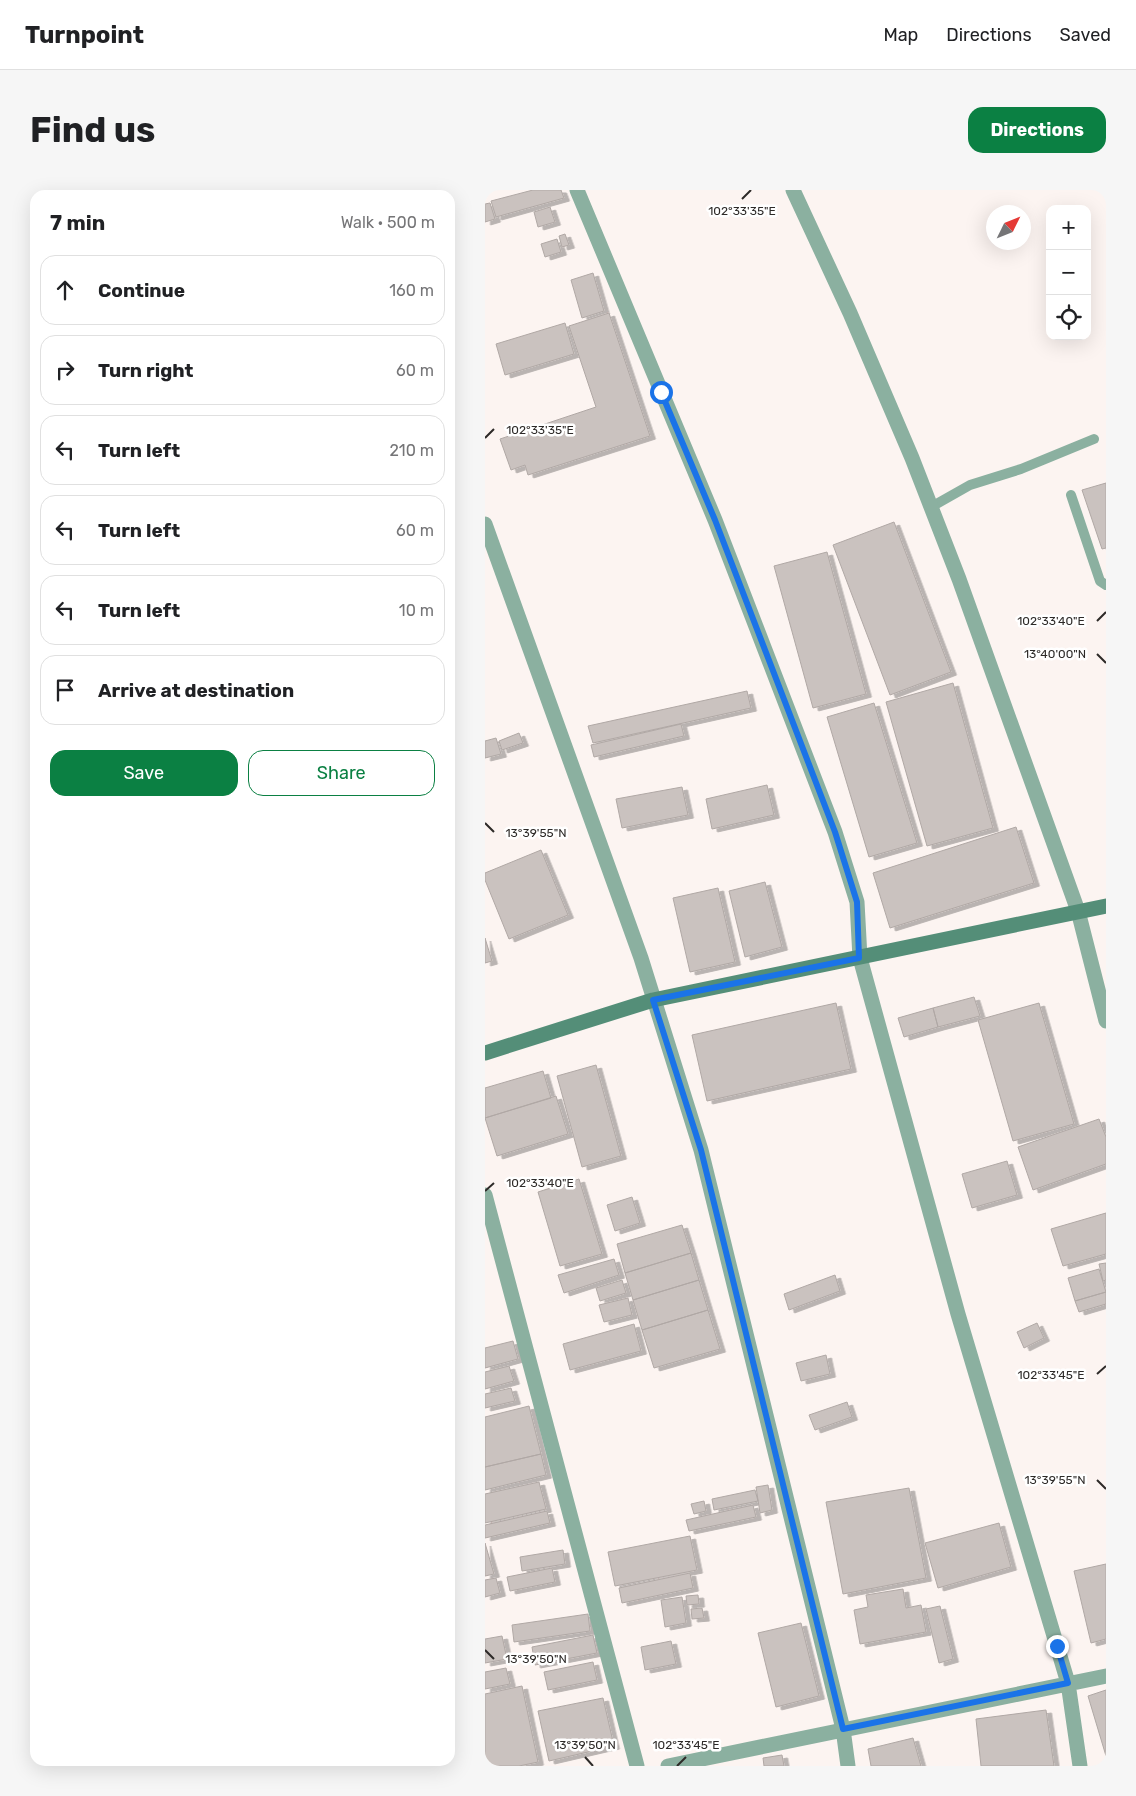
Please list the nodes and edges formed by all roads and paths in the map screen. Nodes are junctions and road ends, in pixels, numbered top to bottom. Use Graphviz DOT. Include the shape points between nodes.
graph roads {
  1 [pos="577,190"];
  2 [pos="793,190"];
  3 [pos="1094,439"];
  4 [pos="1071,495"];
  5 [pos="931,507"];
  6 [pos="485,524"];
  7 [pos="489,549"];
  8 [pos="1106,586"];
  9 [pos="1106,906"];
  10 [pos="1078,911"];
  11 [pos="859,958"];
  12 [pos="653,1000"];
  13 [pos="1106,1021"];
  14 [pos="485,1053"];
  15 [pos="485,1195"];
  16 [pos="1106,1676"];
  17 [pos="1068,1683"];
  18 [pos="843,1729"];
  19 [pos="637,1766"];
  20 [pos="668,1766"];
  21 [pos="848,1766"];
  22 [pos="1080,1766"];
  1 -- 11 [label="street" via="715,520 835,832 857,902"];
  2 -- 5 [label="street" via="850,313"];
  3 -- 5 [label="lane" via="970,485"];
  4 -- 8 [label="lane" via="1100,580"];
  5 -- 10 [label="street"];
  6 -- 7 [label="street"];
  7 -- 12 [label="street" via="641,958"];
  9 -- 10 [label="street"];
  10 -- 11 [label="street"];
  10 -- 13 [label="street"];
  11 -- 12 [label="street"];
  11 -- 17 [label="street" via="957,1314"];
  12 -- 14 [label="street"];
  12 -- 18 [label="street" via="701,1150"];
  15 -- 19 [label="street"];
  16 -- 17 [label="street"];
  17 -- 18 [label="street"];
  17 -- 22 [label="street"];
  18 -- 20 [label="street"];
  18 -- 21 [label="street"];
}
